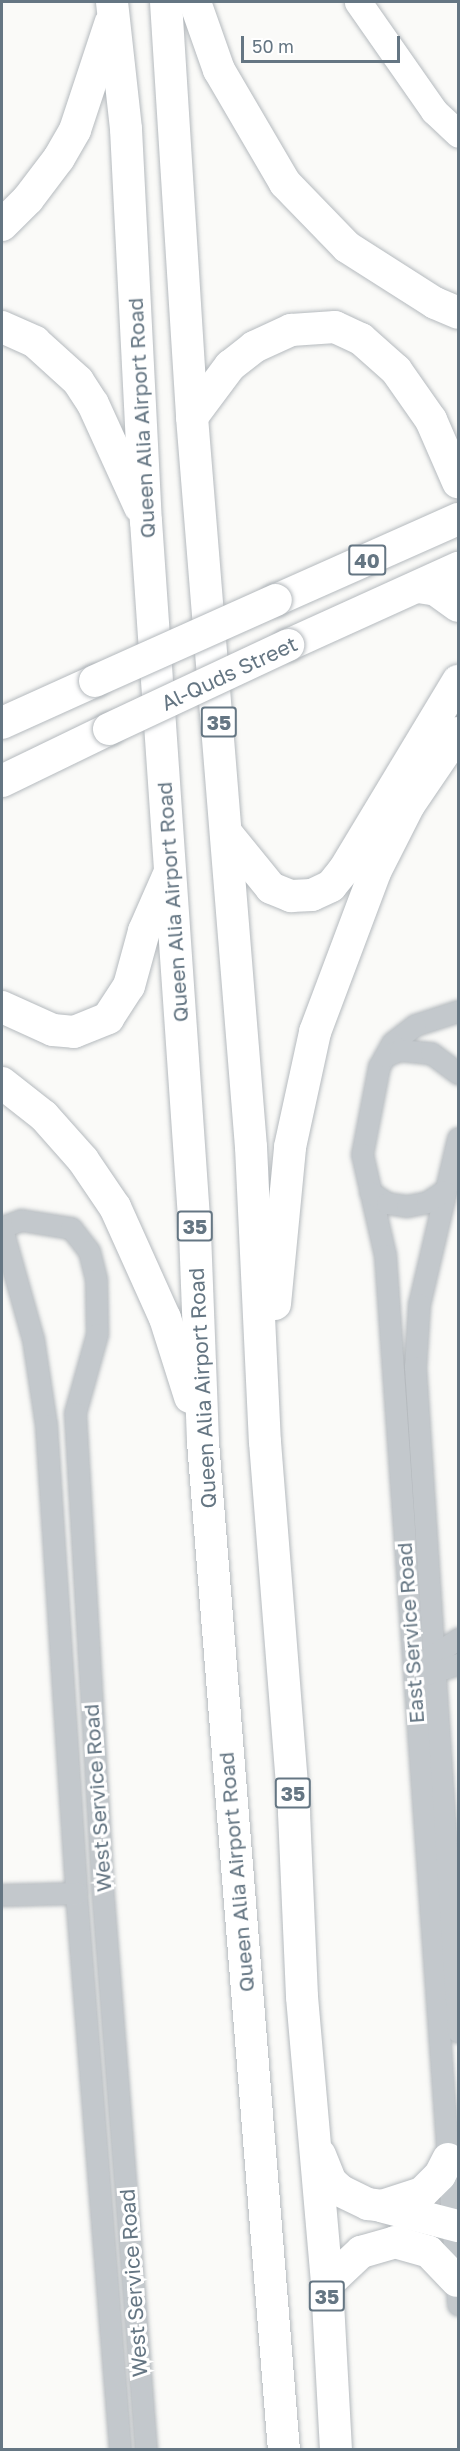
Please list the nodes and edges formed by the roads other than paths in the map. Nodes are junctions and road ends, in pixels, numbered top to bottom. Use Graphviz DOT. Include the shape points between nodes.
graph roads {
  1 [pos="166,2"];
  2 [pos="195,2"];
  3 [pos="358,2"];
  4 [pos="112,8"];
  5 [pos="459,133"];
  6 [pos="2,225"];
  7 [pos="459,313"];
  8 [pos="2,327"];
  9 [pos="192,417"];
  10 [pos="459,482"];
  11 [pos="454,514"];
  12 [pos="146,521"];
  13 [pos="459,568"];
  14 [pos="418,587"];
  15 [pos="459,606"];
  16 [pos="459,681"];
  17 [pos="2,723"];
  18 [pos="459,733"];
  19 [pos="4,786"];
  20 [pos="228,835"];
  21 [pos="170,871"];
  22 [pos="2,1007"];
  23 [pos="459,1011"];
  24 [pos="385,1056"];
  25 [pos="459,1073"];
  26 [pos="2,1083"];
  27 [pos="459,1138"];
  28 [pos="444,1191"];
  29 [pos="370,1192"];
  30 [pos="2,1228"];
  31 [pos="203,1442"];
  32 [pos="265,1442"];
  33 [pos="84,1583"];
  34 [pos="60,1589"];
  35 [pos="459,1639"];
  36 [pos="435,1662"];
  37 [pos="459,1664"];
  38 [pos="412,1678"];
  39 [pos="76,1893"];
  40 [pos="2,1895"];
  41 [pos="459,2032"];
  42 [pos="315,2143"];
  43 [pos="448,2159"];
  44 [pos="382,2206"];
  45 [pos="456,2226"];
  46 [pos="327,2284"];
  47 [pos="458,2293"];
  48 [pos="120,2450"];
  49 [pos="146,2450"];
  50 [pos="284,2450"];
  51 [pos="336,2450"];
  1 -- 9 [label="highway, 35"];
  2 -- 7 [label="highway" via="219,70 285,183 347,247 435,303"];
  3 -- 5 [label="main road" via="434,111"];
  4 -- 6 [label="highway" via="75,130 59,159"];
  4 -- 12 [label="highway, Queen Alia Airport Road / 35" via="126,129"];
  8 -- 12 [label="highway" via="35,342 78,381 93,404"];
  9 -- 10 [label="highway" via="230,366 254,347 310,325 335,327 361,339 396,370 430,420"];
  9 -- 20 [label="highway, 35"];
  11 -- 17 [label="highway, 40, bridge" via="276,600"];
  12 -- 21 [label="highway, Queen Alia Airport Road / 35"];
  13 -- 14 [label="highway, Al-Quds Street / 40"];
  14 -- 15 [label="highway" via="436,590"];
  14 -- 19 [label="highway, Al-Quds Street / 40, bridge" via="109,729"];
  16 -- 20 [label="highway" via="344,870 330,886 312,895 291,896 271,888"];
  18 -- 32 [label="highway" via="409,805 375,872 315,1032 290,1147"];
  20 -- 32 [label="highway, 35" via="253,1191"];
  21 -- 22 [label="highway" via="144,931 129,986 108,1018 74,1032 53,1030"];
  21 -- 31 [label="highway, Queen Alia Airport Road / 35" via="195,1233"];
  23 -- 24 [label="street, East Service Road" via="415,1025 392,1043"];
  24 -- 25 [label="street" via="400,1050 431,1053"];
  24 -- 29 [label="street, East Service Road" via="377,1073 364,1134 362,1154"];
  26 -- 31 [label="highway" via="44,1116 83,1160 115,1207 165,1318"];
  27 -- 28 [label="street, East Service Road"];
  28 -- 29 [label="street" via="427,1202 407,1206 387,1203"];
  28 -- 36 [label="street, East Service Road" via="416,1331 416,1395"];
  29 -- 38 [label="street, East Service Road" via="381,1223 386,1255"];
  30 -- 33 [label="street, West Service Road" via="21,1220 71,1228 94,1265 97,1334 75,1413"];
  30 -- 34 [label="street, West Service Road" via="39,1367"];
  31 -- 50 [label="highway, Queen Alia Airport Road / 35"];
  32 -- 42 [label="highway, 35"];
  33 -- 34 [label="street"];
  33 -- 49 [label="street, West Service Road" via="102,1886"];
  34 -- 39 [label="street, West Service Road"];
  35 -- 36 [label="street"];
  36 -- 37 [label="street"];
  36 -- 38 [label="street"];
  36 -- 41 [label="street, East Service Road"];
  38 -- 43 [label="street, East Service Road"];
  39 -- 40 [label="street"];
  39 -- 48 [label="street, West Service Road"];
  42 -- 44 [label="highway" via="331,2182 354,2199"];
  42 -- 46 [label="highway, 35"];
  43 -- 44 [label="highway" via="440,2175 422,2193"];
  43 -- 45 [label="street, East Service Road"];
  44 -- 45 [label="highway"];
  45 -- 47 [label="street, East Service Road"];
  46 -- 47 [label="highway" via="361,2252 395,2242 429,2252"];
  46 -- 51 [label="highway, 35"];
}
